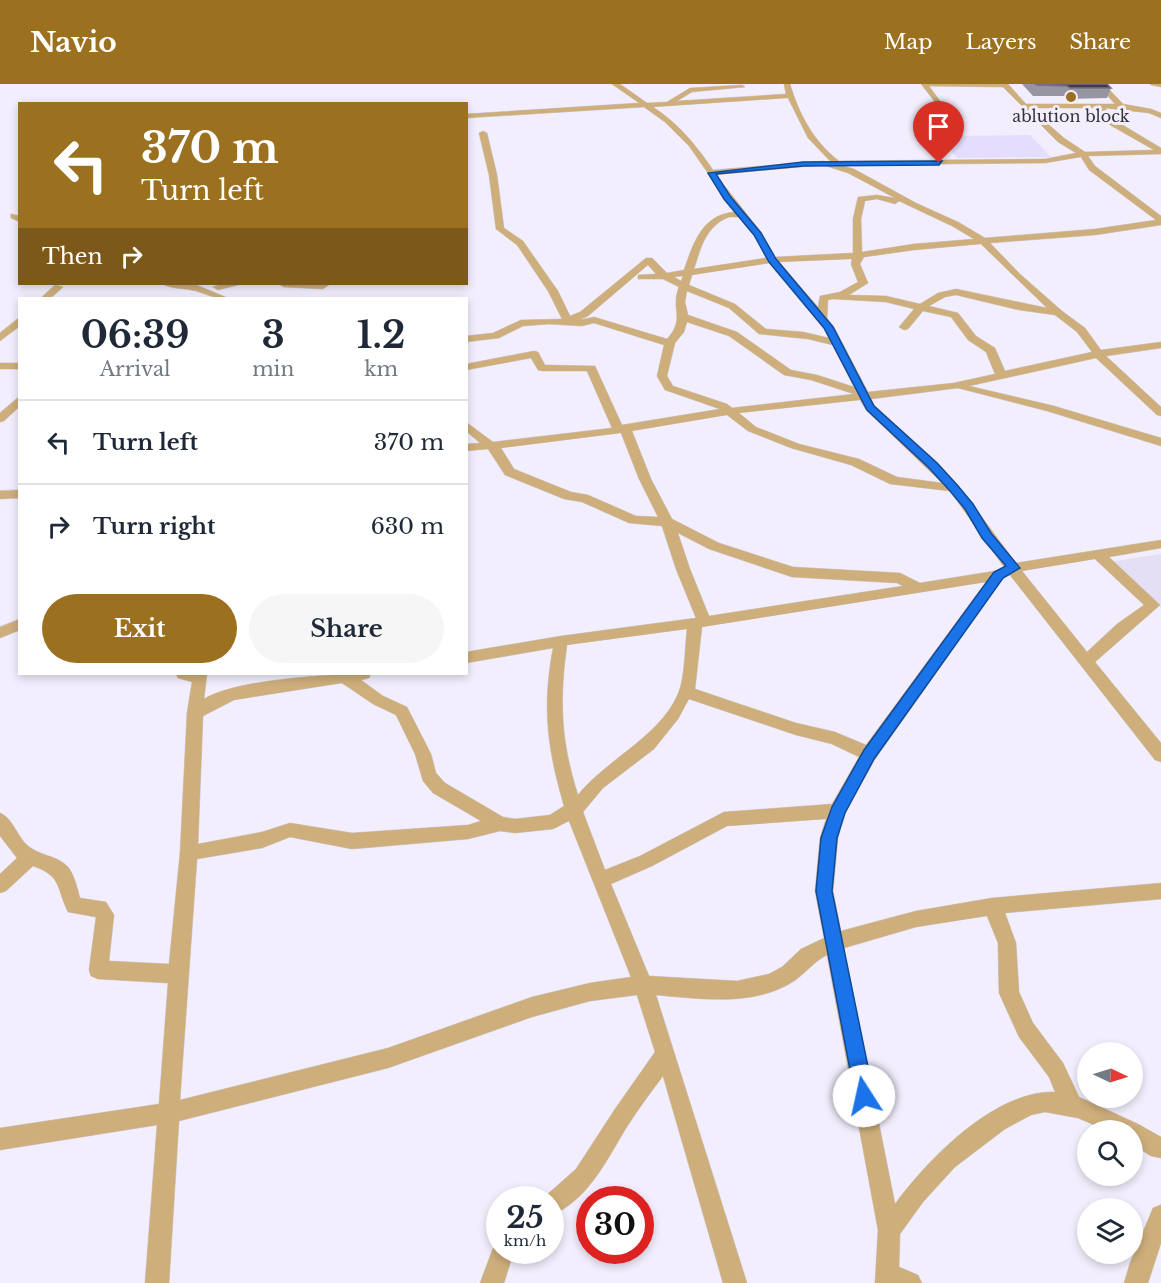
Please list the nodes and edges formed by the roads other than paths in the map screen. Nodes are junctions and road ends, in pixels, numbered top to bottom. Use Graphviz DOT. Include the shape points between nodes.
graph roads {
  1 [pos="615,84"];
  2 [pos="787,84"];
  3 [pos="1100,84"];
  4 [pos="1110,84"];
  5 [pos="1153,84"];
  6 [pos="924,85"];
  7 [pos="1005,85"];
  8 [pos="1161,85"];
  9 [pos="742,87"];
  10 [pos="790,96"];
  11 [pos="667,104"];
  12 [pos="644,105"];
  13 [pos="939,105"];
  14 [pos="1026,106"];
  15 [pos="1120,106"];
  16 [pos="1101,107"];
  17 [pos="1161,116"];
  18 [pos="468,117"];
  19 [pos="662,117"];
  20 [pos="483,133"];
  21 [pos="1161,152"];
  22 [pos="1083,154"];
  23 [pos="823,163"];
  24 [pos="837,163"];
  25 [pos="711,173"];
  26 [pos="913,205"];
  27 [pos="740,214"];
  28 [pos="1161,221"];
  29 [pos="984,242"];
  30 [pos="858,256"];
  31 [pos="773,260"];
  32 [pos="688,274"];
  33 [pos="641,277"];
  34 [pos="669,277"];
  35 [pos="177,285"];
  36 [pos="235,285"];
  37 [pos="300,285"];
  38 [pos="324,285"];
  39 [pos="58,287"];
  40 [pos="683,288"];
  41 [pos="218,293"];
  42 [pos="828,296"];
  43 [pos="46,297"];
  44 [pos="920,308"];
  45 [pos="1058,313"];
  46 [pos="684,317"];
  47 [pos="822,318"];
  48 [pos="18,322"];
  49 [pos="568,322"];
  50 [pos="904,327"];
  51 [pos="0,338"];
  52 [pos="468,339"];
  53 [pos="670,343"];
  54 [pos="836,343"];
  55 [pos="1161,345"];
  56 [pos="1098,354"];
  57 [pos="0,366"];
  58 [pos="18,366"];
  59 [pos="468,367"];
  60 [pos="1002,376"];
  61 [pos="954,386"];
  62 [pos="862,394"];
  63 [pos="18,401"];
  64 [pos="731,411"];
  65 [pos="1161,413"];
  66 [pos="0,419"];
  67 [pos="468,428"];
  68 [pos="622,428"];
  69 [pos="1161,442"];
  70 [pos="488,445"];
  71 [pos="468,448"];
  72 [pos="954,488"];
  73 [pos="18,494"];
  74 [pos="0,495"];
  75 [pos="667,522"];
  76 [pos="1161,544"];
  77 [pos="1097,554"];
  78 [pos="1006,571"];
  79 [pos="917,588"];
  80 [pos="699,622"];
  81 [pos="18,625"];
  82 [pos="0,633"];
  83 [pos="561,641"];
  84 [pos="468,658"];
  85 [pos="1087,661"];
  86 [pos="194,675"];
  87 [pos="358,675"];
  88 [pos="345,677"];
  89 [pos="686,692"];
  90 [pos="195,713"];
  91 [pos="869,754"];
  92 [pos="1161,755"];
  93 [pos="574,810"];
  94 [pos="837,811"];
  95 [pos="0,820"];
  96 [pos="500,824"];
  97 [pos="189,854"];
  98 [pos="30,857"];
  99 [pos="601,880"];
  100 [pos="0,885"];
  101 [pos="1161,891"];
  102 [pos="992,906"];
  103 [pos="836,941"];
  104 [pos="178,974"];
  105 [pos="643,985"];
  106 [pos="665,1055"];
  107 [pos="1072,1106"];
  108 [pos="168,1113"];
  109 [pos="1106,1120"];
  110 [pos="0,1139"];
  111 [pos="1143,1139"];
  112 [pos="1160,1151"];
  113 [pos="564,1193"];
  114 [pos="1161,1216"];
  115 [pos="889,1230"];
  116 [pos="499,1264"];
  117 [pos="895,1280"];
  118 [pos="157,1283"];
  119 [pos="492,1283"];
  120 [pos="735,1283"];
  121 [pos="1136,1283"];
  1 -- 12 [label="street"];
  2 -- 10 [label="street"];
  3 -- 4 [label="street"];
  3 -- 15 [label="street"];
  5 -- 8 [label="street"];
  6 -- 7 [label="street"];
  6 -- 13 [label="street"];
  7 -- 14 [label="street"];
  9 -- 11 [label="street" via="690,90"];
  10 -- 11 [label="street"];
  10 -- 24 [label="street" via="822,150"];
  11 -- 12 [label="street"];
  11 -- 19 [label="street"];
  12 -- 18 [label="street"];
  12 -- 19 [label="street"];
  14 -- 16 [label="street"];
  14 -- 22 [label="street" via="1061,140"];
  15 -- 16 [label="street"];
  15 -- 17 [label="street"];
  16 -- 21 [label="street" via="1113,123"];
  19 -- 25 [label="street" via="692,145"];
  20 -- 49 [label="street" via="500,229 520,243 553,291"];
  21 -- 22 [label="street"];
  22 -- 24 [label="street" via="1045,161"];
  22 -- 28 [label="street" via="1092,168"];
  23 -- 24 [label="street"];
  23 -- 25 [label="street"];
  23 -- 26 [label="street" via="851,171"];
  25 -- 27 [label="street"];
  26 -- 29 [label="street"];
  26 -- 30 [label="street" via="863,197 857,219"];
  27 -- 31 [label="street"];
  27 -- 32 [label="street" via="720,217 703,232"];
  28 -- 29 [label="street" via="1095,232"];
  29 -- 30 [label="street"];
  29 -- 45 [label="street"];
  30 -- 31 [label="street"];
  30 -- 42 [label="street" via="855,264 863,283 843,294"];
  31 -- 32 [label="street" via="736,262"];
  31 -- 47 [label="street"];
  32 -- 34 [label="street"];
  32 -- 40 [label="street"];
  33 -- 34 [label="street"];
  34 -- 40 [label="street"];
  34 -- 49 [label="street" via="649,260 584,314"];
  35 -- 41 [label="street"];
  36 -- 41 [label="street"];
  37 -- 38 [label="street"];
  39 -- 43 [label="street"];
  40 -- 46 [label="street" via="679,300"];
  40 -- 54 [label="street" via="720,298 759,330 815,336"];
  42 -- 44 [label="street" via="886,299"];
  42 -- 47 [label="street" via="822,300"];
  44 -- 45 [label="street" via="954,291"];
  44 -- 50 [label="street"];
  44 -- 60 [label="street" via="957,316 972,338 991,350"];
  45 -- 56 [label="street" via="1081,330"];
  46 -- 53 [label="street"];
  46 -- 62 [label="street" via="733,334 788,373 813,376"];
  47 -- 54 [label="street"];
  48 -- 51 [label="street"];
  49 -- 52 [label="street" via="521,323 495,336"];
  49 -- 53 [label="street" via="594,320"];
  53 -- 64 [label="street" via="662,376 666,385"];
  54 -- 62 [label="street"];
  55 -- 56 [label="street"];
  56 -- 60 [label="street"];
  56 -- 65 [label="street"];
  57 -- 58 [label="street"];
  59 -- 68 [label="street" via="534,354 542,368 591,368"];
  60 -- 61 [label="street"];
  61 -- 62 [label="street"];
  61 -- 69 [label="street" via="1050,408"];
  62 -- 64 [label="street"];
  62 -- 72 [label="street" via="870,408"];
  63 -- 66 [label="street"];
  64 -- 68 [label="street"];
  64 -- 72 [label="street" via="752,429 795,447 855,462 894,481"];
  67 -- 70 [label="street"];
  68 -- 70 [label="street"];
  68 -- 75 [label="street"];
  70 -- 71 [label="street"];
  70 -- 75 [label="street" via="516,476 568,496 584,498 634,520"];
  72 -- 78 [label="street"];
  73 -- 74 [label="street"];
  75 -- 79 [label="street" via="714,546 792,572 900,578"];
  75 -- 80 [label="street"];
  76 -- 77 [label="street"];
  77 -- 78 [label="street"];
  77 -- 85 [label="street" via="1153,605"];
  78 -- 79 [label="street"];
  78 -- 85 [label="street"];
  78 -- 91 [label="street"];
  79 -- 80 [label="street"];
  80 -- 83 [label="street"];
  80 -- 89 [label="street"];
  81 -- 82 [label="street"];
  83 -- 84 [label="street"];
  83 -- 93 [label="street" via="552,685 553,729"];
  85 -- 92 [label="street"];
  86 -- 90 [label="street"];
  87 -- 88 [label="street"];
  88 -- 90 [label="street" via="232,694"];
  88 -- 96 [label="street" via="402,711 429,776 439,788"];
  89 -- 91 [label="street" via="835,738"];
  89 -- 93 [label="street" via="673,715 648,744 597,783"];
  90 -- 97 [label="street"];
  91 -- 94 [label="street"];
  93 -- 96 [label="street" via="553,822"];
  93 -- 99 [label="street"];
  94 -- 99 [label="street" via="724,819"];
  94 -- 103 [label="street" via="829,838 824,891"];
  95 -- 98 [label="street" via="15,846"];
  96 -- 97 [label="street" via="468,832 352,841 290,830 262,840"];
  97 -- 104 [label="street"];
  98 -- 100 [label="street"];
  98 -- 104 [label="street" via="52,864 61,872 70,886 74,906 100,908 105,915 98,970"];
  99 -- 105 [label="street"];
  101 -- 102 [label="street"];
  102 -- 103 [label="street" via="916,919"];
  102 -- 107 [label="street" via="1007,944 1009,993 1026,1030 1056,1070"];
  103 -- 105 [label="street" via="808,955 789,974 771,983 737,990"];
  103 -- 115 [label="street"];
  104 -- 108 [label="street"];
  105 -- 106 [label="street"];
  105 -- 108 [label="street" via="590,992 532,1007 388,1058"];
  106 -- 113 [label="street" via="584,1177"];
  106 -- 120 [label="street"];
  107 -- 109 [label="street"];
  107 -- 115 [label="street" via="1045,1102 1007,1114 942,1164"];
  108 -- 110 [label="street"];
  108 -- 118 [label="street"];
  111 -- 112 [label="street"];
  114 -- 121 [label="street"];
  115 -- 117 [label="street"];
  116 -- 119 [label="street"];
}
